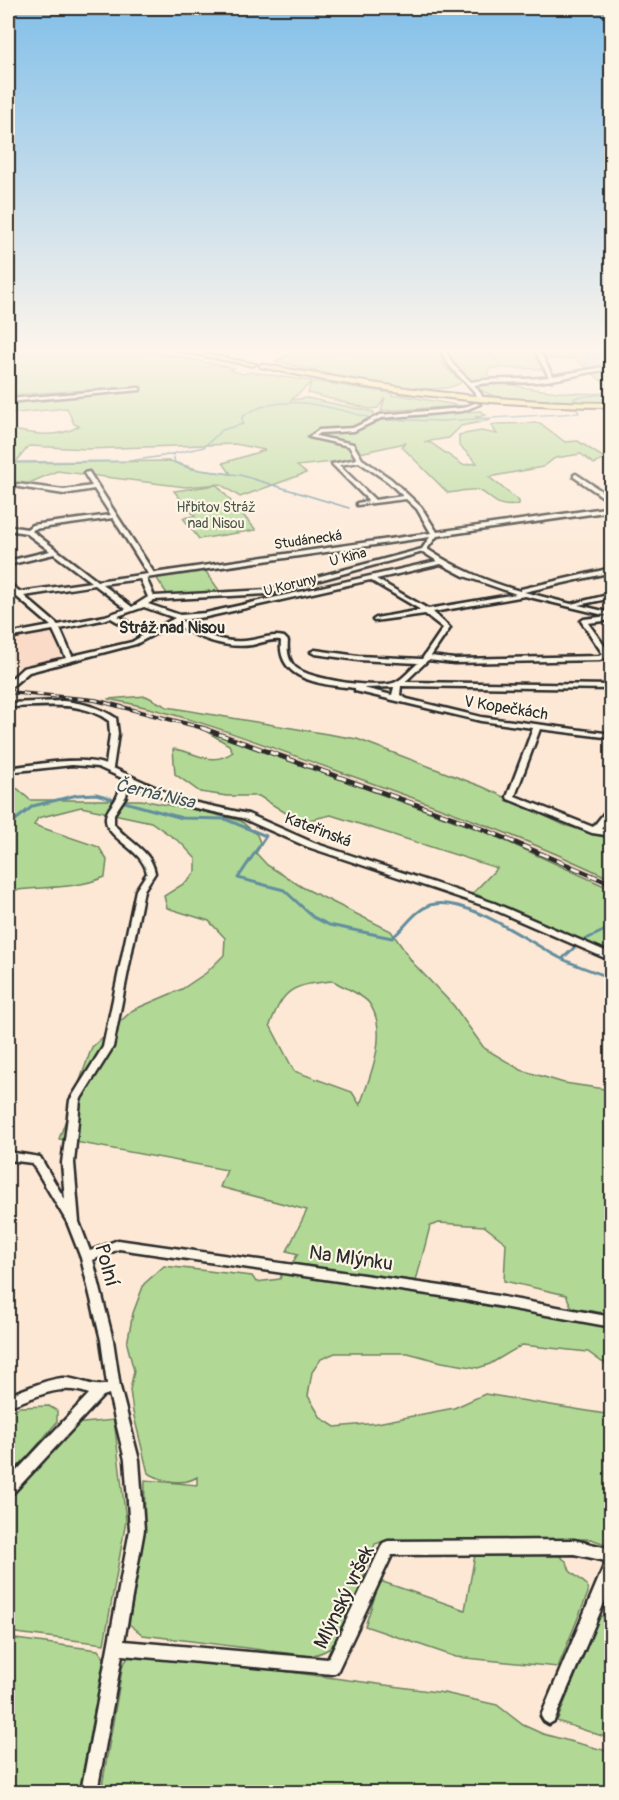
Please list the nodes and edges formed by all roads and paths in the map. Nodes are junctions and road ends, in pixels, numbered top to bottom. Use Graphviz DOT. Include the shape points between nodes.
graph roads {
  1 [pos="313,435"];
  2 [pos="360,459"];
  3 [pos="87,473"];
  4 [pos="576,476"];
  5 [pos="19,485"];
  6 [pos="96,487"];
  7 [pos="407,497"];
  8 [pos="612,501"];
  9 [pos="374,502"];
  10 [pos="359,504"];
  11 [pos="612,509"];
  12 [pos="114,516"];
  13 [pos="8,528"];
  14 [pos="28,531"];
  15 [pos="435,534"];
  16 [pos="424,550"];
  17 [pos="54,552"];
  18 [pos="441,562"];
  19 [pos="8,563"];
  20 [pos="612,570"];
  21 [pos="152,575"];
  22 [pos="142,577"];
  23 [pos="371,578"];
  24 [pos="95,583"];
  25 [pos="8,585"];
  26 [pos="520,591"];
  27 [pos="268,592"];
  28 [pos="18,594"];
  29 [pos="530,594"];
  30 [pos="8,596"];
  31 [pos="612,596"];
  32 [pos="152,598"];
  33 [pos="273,602"];
  34 [pos="146,605"];
  35 [pos="571,605"];
  36 [pos="131,610"];
  37 [pos="425,612"];
  38 [pos="112,616"];
  39 [pos="612,617"];
  40 [pos="177,619"];
  41 [pos="376,620"];
  42 [pos="55,626"];
  43 [pos="8,636"];
  44 [pos="148,636"];
  45 [pos="315,652"];
  46 [pos="70,659"];
  47 [pos="425,659"];
  48 [pos="344,684"];
  49 [pos="398,684"];
  50 [pos="8,685"];
  51 [pos="612,687"];
  52 [pos="398,699"];
  53 [pos="8,705"];
  54 [pos="537,727"];
  55 [pos="612,736"];
  56 [pos="109,769"];
  57 [pos="8,770"];
  58 [pos="126,778"];
  59 [pos="612,809"];
  60 [pos="595,831"];
  61 [pos="612,834"];
  62 [pos="612,958"];
  63 [pos="8,1156"];
  64 [pos="73,1222"];
  65 [pos="87,1258"];
  66 [pos="612,1323"];
  67 [pos="107,1390"];
  68 [pos="8,1400"];
  69 [pos="8,1489"];
  70 [pos="612,1556"];
  71 [pos="612,1565"];
  72 [pos="115,1647"];
  73 [pos="549,1716"];
  74 [pos="89,1792"];
  1 -- 2 [label="street" via="351,445"];
  2 -- 7 [label="street"];
  2 -- 9 [label="street" via="335,464"];
  3 -- 6 [label="street"];
  4 -- 8 [label="street"];
  5 -- 6 [label="street" via="64,492"];
  6 -- 12 [label="street"];
  7 -- 9 [label="street"];
  7 -- 15 [label="street"];
  9 -- 10 [label="street"];
  11 -- 15 [label="street, Studánecká"];
  12 -- 14 [label="street" via="32,527"];
  12 -- 21 [label="street"];
  13 -- 14 [label="street"];
  14 -- 17 [label="street"];
  15 -- 16 [label="street"];
  15 -- 21 [label="street, Studánecká"];
  16 -- 18 [label="street"];
  16 -- 27 [label="street, U Kina"];
  17 -- 19 [label="street"];
  17 -- 24 [label="street"];
  18 -- 23 [label="street, U Koruny"];
  18 -- 26 [label="street"];
  20 -- 26 [label="street"];
  21 -- 22 [label="street, Studánecká"];
  22 -- 24 [label="street, Studánecká"];
  22 -- 32 [label="street"];
  23 -- 33 [label="street, U Koruny"];
  23 -- 37 [label="street"];
  24 -- 28 [label="street, Studánecká"];
  24 -- 36 [label="street"];
  25 -- 28 [label="street"];
  26 -- 29 [label="street"];
  27 -- 32 [label="street, U Kina"];
  27 -- 33 [label="street"];
  28 -- 30 [label="street, Studánecká"];
  28 -- 42 [label="street"];
  29 -- 35 [label="street"];
  29 -- 37 [label="street"];
  31 -- 35 [label="street"];
  32 -- 34 [label="street"];
  33 -- 40 [label="street, U Koruny"];
  34 -- 36 [label="street"];
  34 -- 40 [label="street, U Koruny"];
  35 -- 39 [label="street"];
  36 -- 38 [label="street"];
  37 -- 41 [label="street"];
  37 -- 47 [label="street" via="447,628"];
  38 -- 42 [label="street"];
  38 -- 44 [label="street"];
  39 -- 47 [label="street" via="584,621 607,655 600,658"];
  40 -- 44 [label="street"];
  40 -- 48 [label="street, V Kopečkách" via="190,630 229,642 282,638 291,667 301,674"];
  42 -- 43 [label="street"];
  42 -- 46 [label="street"];
  44 -- 46 [label="street"];
  45 -- 47 [label="street" via="358,658"];
  46 -- 50 [label="street" via="26,670"];
  47 -- 49 [label="street"];
  48 -- 49 [label="street, V Kopečkách"];
  48 -- 52 [label="street, V Kopečkách"];
  49 -- 51 [label="street, V Kopečkách"];
  49 -- 52 [label="street"];
  52 -- 54 [label="street, V Kopečkách" via="481,719"];
  53 -- 56 [label="street" via="76,705 105,712 113,720 114,734"];
  54 -- 55 [label="street, V Kopečkách"];
  54 -- 60 [label="street" via="511,797"];
  56 -- 57 [label="street, Kateřinská" via="82,762"];
  56 -- 58 [label="street, Kateřinská"];
  58 -- 62 [label="street, Kateřinská" via="180,802 245,816 311,845 491,905"];
  58 -- 64 [label="street, Polní" via="122,796 110,814 110,824 152,868 140,890 108,1047 75,1100 68,1163"];
  59 -- 60 [label="street"];
  60 -- 61 [label="street"];
  63 -- 64 [label="street" via="36,1160"];
  64 -- 65 [label="street, Polní"];
  65 -- 66 [label="street, Na Mlýnku" via="118,1244 448,1292"];
  65 -- 67 [label="street, Polní" via="106,1340"];
  67 -- 68 [label="street" via="61,1382"];
  67 -- 69 [label="street"];
  67 -- 72 [label="street, Polní" via="132,1460 137,1530"];
  70 -- 72 [label="street, Mlýnský vršek" via="574,1546 388,1548 333,1667"];
  71 -- 73 [label="street"];
  72 -- 74 [label="street, Polní"];
}
